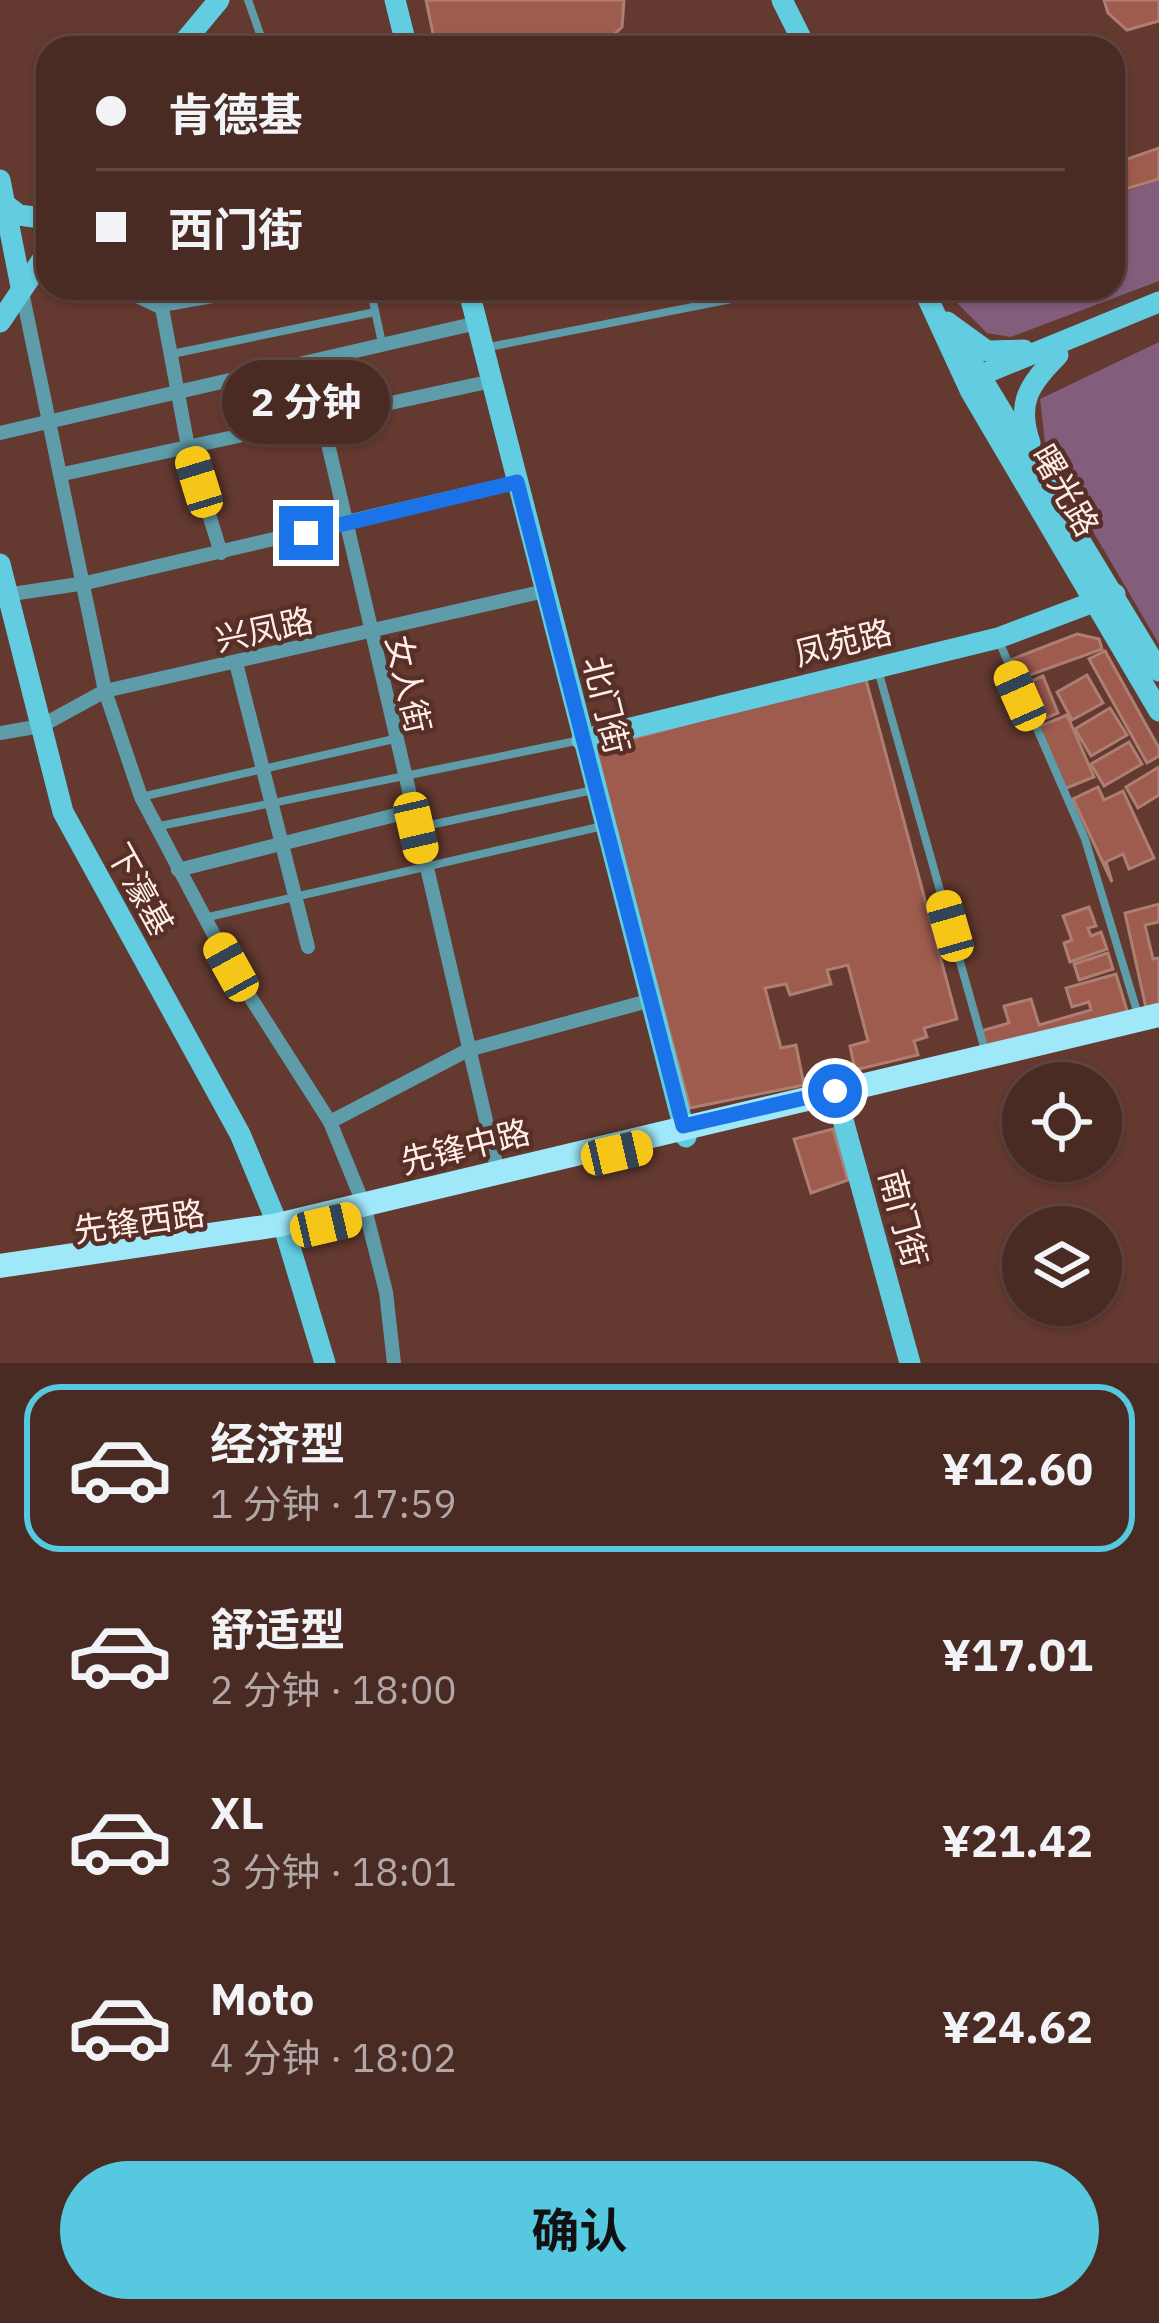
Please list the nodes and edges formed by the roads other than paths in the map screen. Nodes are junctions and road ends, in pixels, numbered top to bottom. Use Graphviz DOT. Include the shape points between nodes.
graph roads {
  1 [pos="209,0"];
  2 [pos="219,0"];
  3 [pos="248,0"];
  4 [pos="395,0"];
  5 [pos="782,0"];
  6 [pos="184,36"];
  7 [pos="186,36"];
  8 [pos="261,36"];
  9 [pos="404,36"];
  10 [pos="800,36"];
  11 [pos="0,180"];
  12 [pos="3,214"];
  13 [pos="36,217"];
  14 [pos="36,258"];
  15 [pos="18,279"];
  16 [pos="145,300"];
  17 [pos="161,300"];
  18 [pos="207,300"];
  19 [pos="372,300"];
  20 [pos="471,300"];
  21 [pos="727,300"];
  22 [pos="929,300"];
  23 [pos="931,300"];
  24 [pos="0,301"];
  25 [pos="1159,302"];
  26 [pos="162,308"];
  27 [pos="375,312"];
  28 [pos="1159,314"];
  29 [pos="0,322"];
  30 [pos="947,322"];
  31 [pos="477,323"];
  32 [pos="382,345"];
  33 [pos="483,348"];
  34 [pos="1056,350"];
  35 [pos="171,354"];
  36 [pos="492,381"];
  37 [pos="975,383"];
  38 [pos="177,391"];
  39 [pos="322,418"];
  40 [pos="51,419"];
  41 [pos="0,433"];
  42 [pos="188,447"];
  43 [pos="63,474"];
  44 [pos="517,482"];
  45 [pos="1044,483"];
  46 [pos="348,523"];
  47 [pos="221,553"];
  48 [pos="0,564"];
  49 [pos="86,583"];
  50 [pos="545,591"];
  51 [pos="4,596"];
  52 [pos="1105,599"];
  53 [pos="370,635"];
  54 [pos="998,638"];
  55 [pos="236,663"];
  56 [pos="877,668"];
  57 [pos="1159,671"];
  58 [pos="105,691"];
  59 [pos="1159,711"];
  60 [pos="41,726"];
  61 [pos="0,733"];
  62 [pos="394,739"];
  63 [pos="582,740"];
  64 [pos="263,769"];
  65 [pos="403,776"];
  66 [pos="595,789"];
  67 [pos="141,797"];
  68 [pos="272,803"];
  69 [pos="411,811"];
  70 [pos="604,825"];
  71 [pos="154,826"];
  72 [pos="416,828"];
  73 [pos="282,844"];
  74 [pos="424,863"];
  75 [pos="178,870"];
  76 [pos="295,895"];
  77 [pos="204,918"];
  78 [pos="308,947"];
  79 [pos="649,1001"];
  80 [pos="1152,1022"];
  81 [pos="469,1050"];
  82 [pos="986,1055"];
  83 [pos="837,1097"];
  84 [pos="330,1122"];
  85 [pos="684,1132"];
  86 [pos="498,1172"];
  87 [pos="365,1210"];
  88 [pos="280,1232"];
  89 [pos="0,1271"];
  90 [pos="320,1363"];
  91 [pos="394,1363"];
  92 [pos="910,1363"];
  1 -- 6 [label="street"];
  2 -- 7 [label="street"];
  3 -- 8 [label="lane"];
  4 -- 9 [label="street"];
  5 -- 10 [label="street"];
  11 -- 12 [label="street"];
  12 -- 13 [label="street"];
  12 -- 15 [label="street"];
  14 -- 15 [label="street"];
  15 -- 24 [label="street"];
  15 -- 29 [label="street"];
  15 -- 40 [label="street"];
  16 -- 26 [label="street"];
  17 -- 26 [label="lane"];
  18 -- 26 [label="lane"];
  19 -- 27 [label="lane"];
  20 -- 31 [label="street, 北门街"];
  21 -- 33 [label="lane"];
  22 -- 37 [label="street, 曙光路"];
  23 -- 30 [label="street, 曙光路"];
  25 -- 34 [label="street"];
  26 -- 35 [label="street"];
  27 -- 32 [label="lane"];
  27 -- 35 [label="lane"];
  28 -- 34 [label="street"];
  30 -- 34 [label="street" via="994,352"];
  30 -- 37 [label="street, 曙光路"];
  31 -- 32 [label="street"];
  31 -- 33 [label="street, 北门街"];
  32 -- 38 [label="street"];
  33 -- 36 [label="street, 北门街"];
  34 -- 37 [label="street"];
  34 -- 45 [label="street" via="1022,409"];
  35 -- 38 [label="street"];
  36 -- 39 [label="street"];
  36 -- 44 [label="street, 北门街"];
  37 -- 45 [label="street, 曙光路"];
  37 -- 52 [label="street, 曙光路"];
  38 -- 40 [label="street"];
  38 -- 42 [label="street"];
  39 -- 42 [label="street"];
  39 -- 46 [label="street, 女人街"];
  40 -- 41 [label="street"];
  40 -- 43 [label="street"];
  42 -- 43 [label="street"];
  42 -- 47 [label="street"];
  43 -- 49 [label="street"];
  44 -- 46 [label="street"];
  44 -- 50 [label="street, 北门街"];
  45 -- 52 [label="street, 曙光路"];
  46 -- 47 [label="street"];
  46 -- 53 [label="street, 女人街"];
  47 -- 49 [label="street"];
  48 -- 51 [label="street, 下濠基"];
  49 -- 51 [label="street"];
  49 -- 58 [label="street"];
  50 -- 53 [label="street, 兴凤路"];
  50 -- 63 [label="street, 北门街"];
  51 -- 60 [label="street, 下濠基"];
  52 -- 54 [label="street, 凤苑路"];
  52 -- 57 [label="street, 曙光路"];
  52 -- 59 [label="street, 曙光路"];
  53 -- 55 [label="street, 兴凤路"];
  53 -- 62 [label="street, 女人街"];
  54 -- 56 [label="street, 凤苑路"];
  54 -- 80 [label="lane"];
  55 -- 58 [label="street, 兴凤路"];
  55 -- 64 [label="street"];
  56 -- 63 [label="street, 凤苑路"];
  56 -- 82 [label="lane"];
  58 -- 60 [label="street, 兴凤路"];
  58 -- 67 [label="street"];
  60 -- 61 [label="street, 兴凤路"];
  60 -- 88 [label="street, 下濠基" via="63,812 240,1134"];
  62 -- 64 [label="lane"];
  62 -- 65 [label="street, 女人街"];
  63 -- 65 [label="lane"];
  63 -- 66 [label="street, 北门街"];
  64 -- 67 [label="lane"];
  64 -- 68 [label="street"];
  65 -- 68 [label="lane"];
  65 -- 69 [label="street, 女人街"];
  66 -- 70 [label="street, 北门街"];
  66 -- 72 [label="lane"];
  67 -- 71 [label="street"];
  68 -- 71 [label="lane"];
  68 -- 73 [label="street"];
  69 -- 72 [label="street, 女人街"];
  69 -- 73 [label="street"];
  70 -- 74 [label="lane"];
  70 -- 79 [label="street, 北门街"];
  71 -- 75 [label="street"];
  72 -- 74 [label="street, 女人街"];
  73 -- 75 [label="street"];
  73 -- 76 [label="street"];
  74 -- 76 [label="lane"];
  74 -- 81 [label="street, 女人街"];
  75 -- 77 [label="street"];
  76 -- 77 [label="lane"];
  76 -- 78 [label="street"];
  77 -- 84 [label="street"];
  79 -- 81 [label="street"];
  79 -- 85 [label="street, 北门街"];
  80 -- 82 [label="main road, 先锋中路"];
  80 -- 83 [label="main road, 先锋中路"];
  81 -- 84 [label="street"];
  81 -- 86 [label="street, 女人街"];
  82 -- 83 [label="main road, 先锋中路"];
  83 -- 85 [label="main road, 先锋中路"];
  83 -- 92 [label="street, 南门街"];
  84 -- 87 [label="street"];
  85 -- 86 [label="main road, 先锋中路"];
  85 -- 87 [label="main road, 先锋中路"];
  86 -- 87 [label="main road, 先锋中路"];
  87 -- 88 [label="main road, 先锋中路"];
  87 -- 91 [label="street"];
  88 -- 89 [label="main road, 先锋西路"];
  88 -- 90 [label="street, 下濠基"];
}
